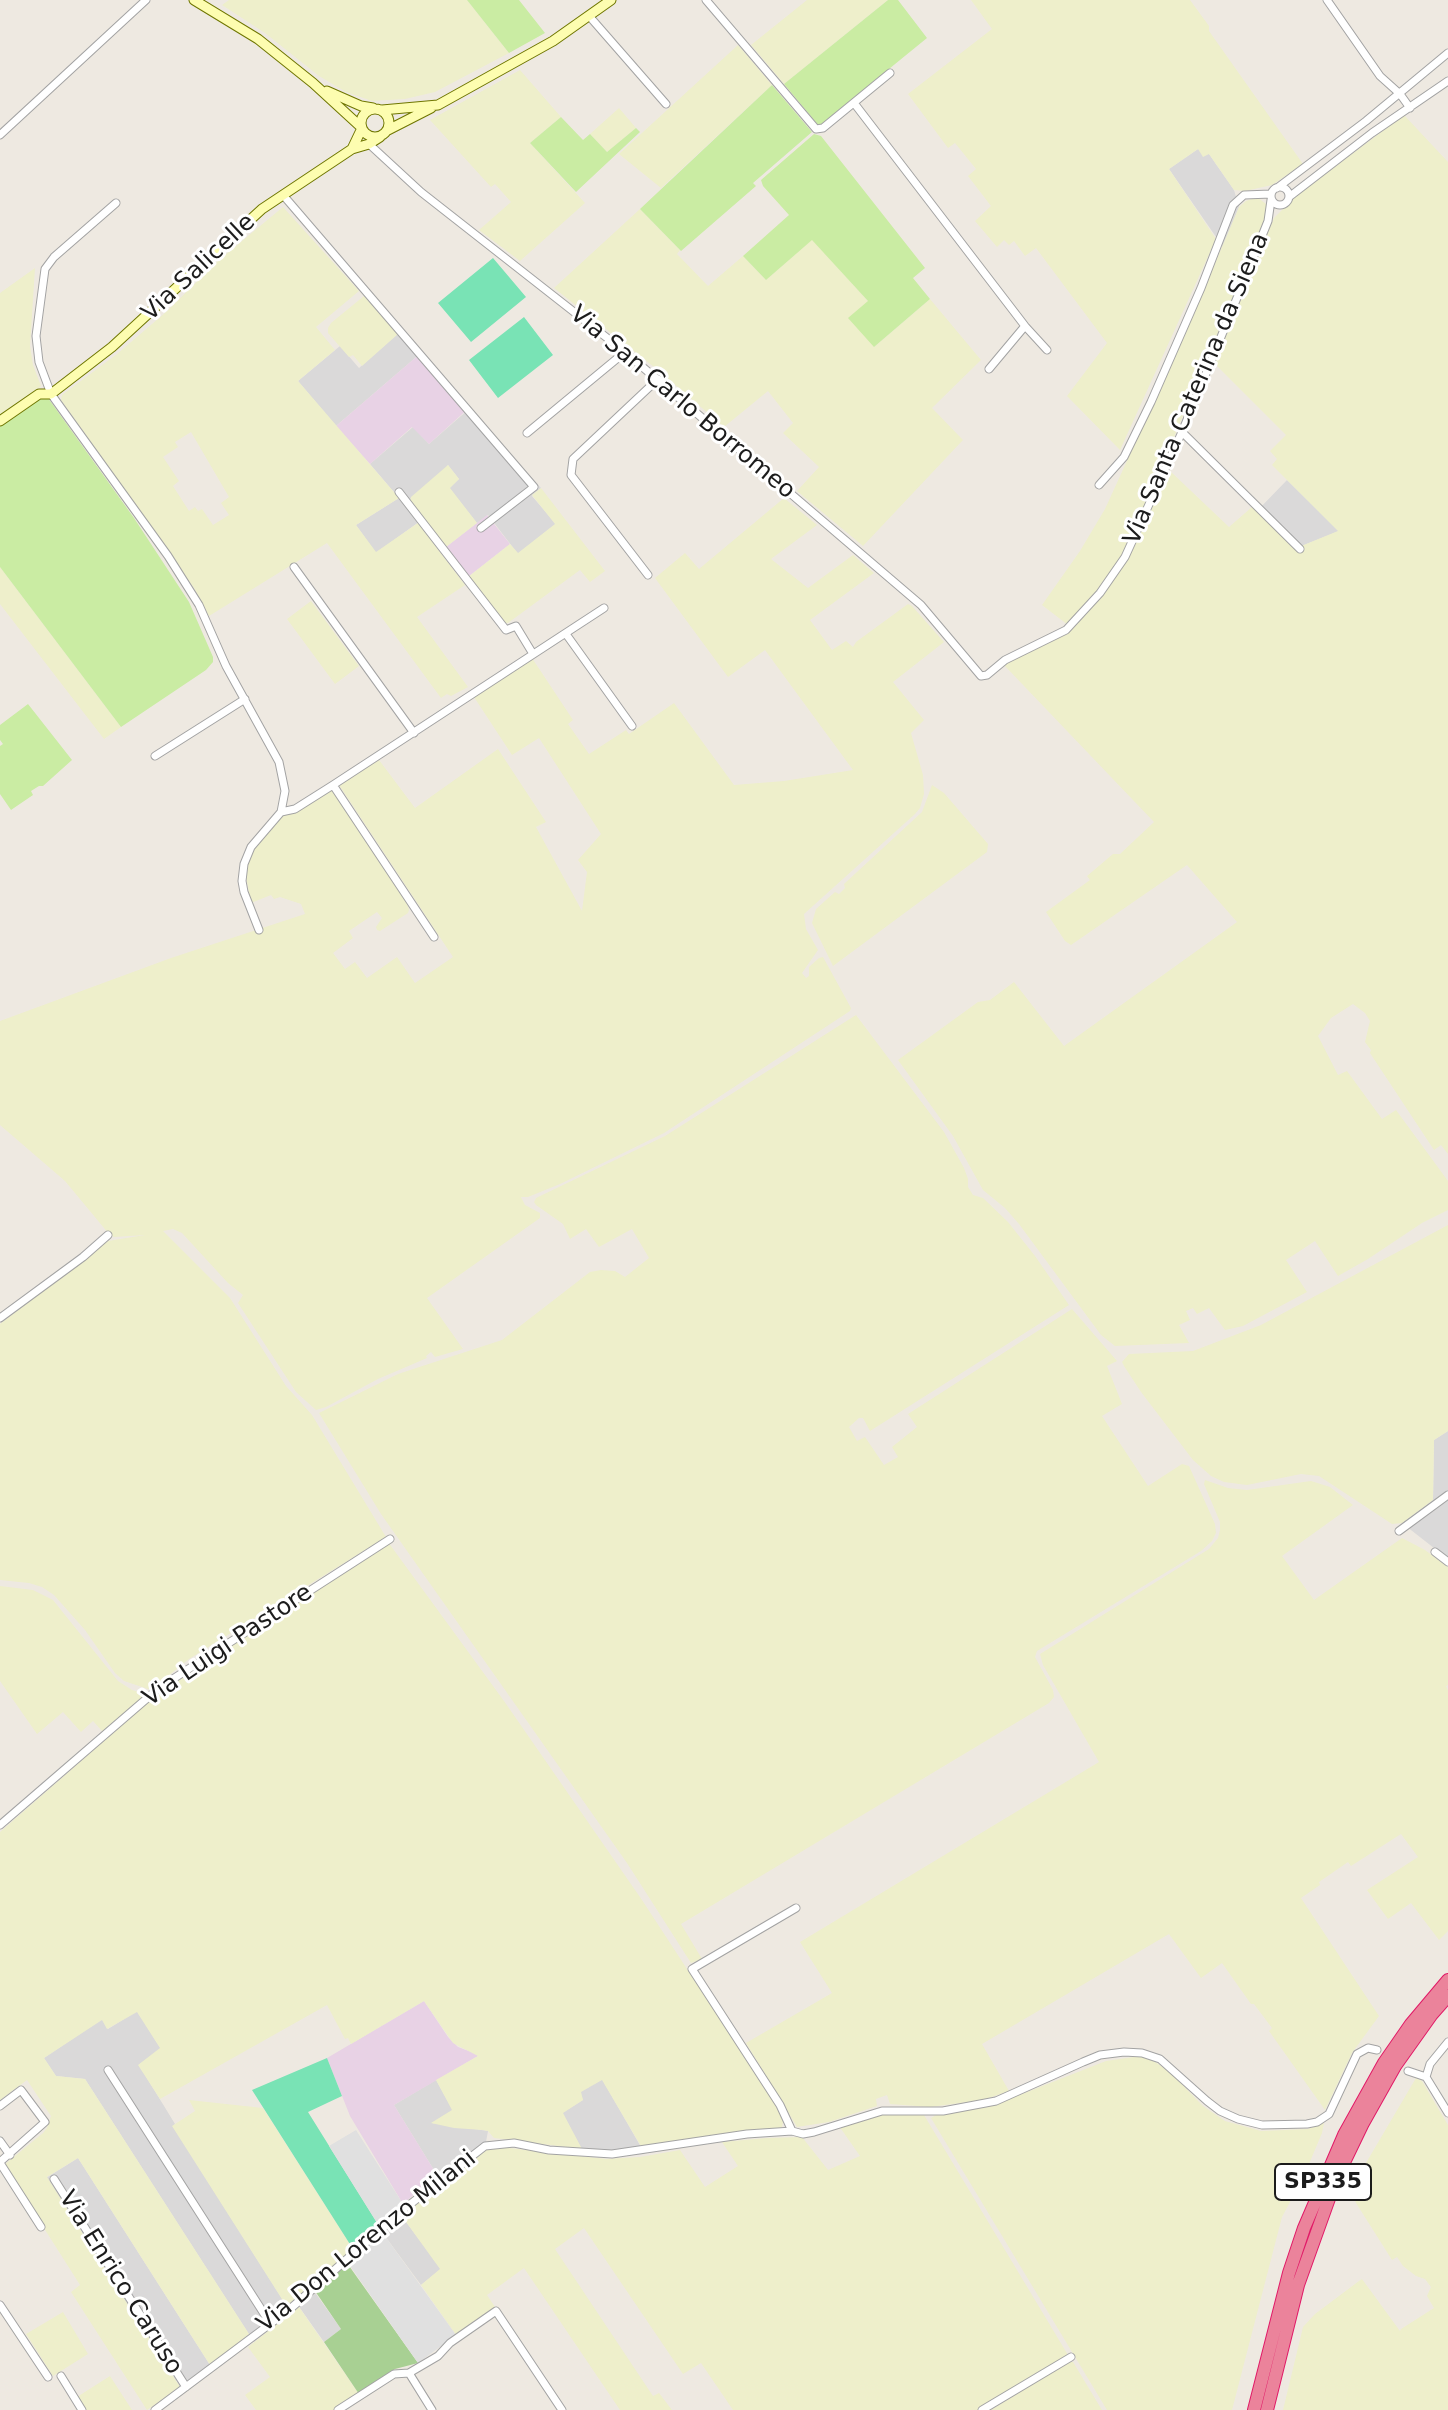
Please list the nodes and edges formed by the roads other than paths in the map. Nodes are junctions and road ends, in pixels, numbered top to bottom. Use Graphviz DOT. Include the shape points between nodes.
graph roads {
  1 [pos="146,0"];
  2 [pos="194,0"];
  3 [pos="611,0"];
  4 [pos="706,0"];
  5 [pos="1327,0"];
  6 [pos="590,17"];
  7 [pos="1448,53"];
  8 [pos="890,73"];
  9 [pos="1448,81"];
  10 [pos="313,83"];
  11 [pos="1400,94"];
  12 [pos="854,103"];
  13 [pos="666,104"];
  14 [pos="438,105"];
  15 [pos="1410,108"];
  16 [pos="379,109"];
  17 [pos="362,128"];
  18 [pos="384,133"];
  19 [pos="0,135"];
  20 [pos="369,144"];
  21 [pos="352,149"];
  22 [pos="1307,165"];
  23 [pos="1316,176"];
  24 [pos="1273,194"];
  25 [pos="283,195"];
  26 [pos="1289,197"];
  27 [pos="116,203"];
  28 [pos="1281,205"];
  29 [pos="1268,221"];
  30 [pos="1025,326"];
  31 [pos="1047,350"];
  32 [pos="625,352"];
  33 [pos="989,369"];
  34 [pos="658,379"];
  35 [pos="51,394"];
  36 [pos="0,421"];
  37 [pos="1182,432"];
  38 [pos="527,433"];
  39 [pos="1099,485"];
  40 [pos="399,492"];
  41 [pos="481,528"];
  42 [pos="1300,549"];
  43 [pos="294,567"];
  44 [pos="648,575"];
  45 [pos="604,608"];
  46 [pos="566,634"];
  47 [pos="533,654"];
  48 [pos="981,676"];
  49 [pos="245,699"];
  50 [pos="632,726"];
  51 [pos="414,733"];
  52 [pos="155,756"];
  53 [pos="333,785"];
  54 [pos="281,812"];
  55 [pos="259,930"];
  56 [pos="434,937"];
  57 [pos="108,1235"];
  58 [pos="0,1318"];
  59 [pos="1448,1495"];
  60 [pos="1399,1531"];
  61 [pos="390,1539"];
  62 [pos="1435,1552"];
  63 [pos="1448,1562"];
  64 [pos="0,1825"];
  65 [pos="796,1908"];
  66 [pos="1448,1980"];
  67 [pos="1448,1996"];
  68 [pos="1448,2042"];
  69 [pos="1377,2050"];
  70 [pos="108,2070"];
  71 [pos="1408,2071"];
  72 [pos="1426,2077"];
  73 [pos="0,2106"];
  74 [pos="1448,2113"];
  75 [pos="792,2131"];
  76 [pos="0,2141"];
  77 [pos="10,2155"];
  78 [pos="0,2162"];
  79 [pos="54,2179"];
  80 [pos="41,2227"];
  81 [pos="0,2305"];
  82 [pos="270,2323"];
  83 [pos="1071,2357"];
  84 [pos="409,2373"];
  85 [pos="61,2376"];
  86 [pos="48,2377"];
  87 [pos="186,2387"];
  88 [pos="82,2410"];
  89 [pos="155,2410"];
  90 [pos="338,2410"];
  91 [pos="432,2410"];
  92 [pos="562,2410"];
  93 [pos="982,2410"];
  94 [pos="1254,2410"];
  95 [pos="1267,2410"];
  1 -- 19 [label="street"];
  2 -- 10 [label="street" via="245,29"];
  3 -- 6 [label="street"];
  4 -- 12 [label="street" via="816,129"];
  5 -- 11 [label="street" via="1380,76"];
  6 -- 13 [label="street"];
  6 -- 14 [label="street"];
  7 -- 11 [label="street"];
  8 -- 12 [label="street"];
  9 -- 15 [label="street"];
  10 -- 16 [label="street" via="342,99"];
  10 -- 17 [label="street"];
  11 -- 15 [label="street"];
  11 -- 22 [label="street"];
  12 -- 30 [label="street"];
  14 -- 16 [label="street"];
  14 -- 18 [label="street"];
  15 -- 23 [label="street"];
  16 -- 17 [label="street" via="364,114"];
  16 -- 18 [label="street" via="390,121"];
  17 -- 18 [label="street" via="371,137"];
  17 -- 21 [label="street"];
  18 -- 20 [label="street"];
  20 -- 21 [label="street"];
  20 -- 32 [label="street, Via San Carlo Borromeo" via="421,192"];
  21 -- 25 [label="street, Via Salicelle"];
  22 -- 23 [label="street"];
  22 -- 24 [label="street"];
  23 -- 26 [label="street"];
  24 -- 26 [label="street" via="1285,189"];
  24 -- 28 [label="street" via="1275,204"];
  24 -- 29 [label="street"];
  24 -- 39 [label="street" via="1244,195 1233,205 1151,402 1124,457"];
  25 -- 35 [label="street, Via Salicelle"];
  25 -- 41 [label="street" via="534,487"];
  26 -- 28 [label="street"];
  27 -- 35 [label="street" via="45,269 37,347"];
  28 -- 29 [label="street"];
  29 -- 37 [label="street, Via Santa Caterina da Siena"];
  30 -- 31 [label="street"];
  30 -- 33 [label="street"];
  32 -- 34 [label="street, Via San Carlo Borromeo"];
  32 -- 38 [label="street"];
  34 -- 44 [label="street" via="573,459 571,475"];
  34 -- 48 [label="street, Via San Carlo Borromeo" via="921,605"];
  35 -- 36 [label="street, Via Salicelle" via="39,394"];
  35 -- 49 [label="street" via="168,556 199,605"];
  37 -- 42 [label="street"];
  37 -- 48 [label="street, Via Santa Caterina da Siena" via="1125,557 1100,593 1066,630"];
  40 -- 47 [label="street" via="506,630 516,626"];
  43 -- 51 [label="street"];
  45 -- 46 [label="street"];
  46 -- 47 [label="street"];
  46 -- 50 [label="street"];
  47 -- 51 [label="street"];
  49 -- 52 [label="street"];
  49 -- 54 [label="street" via="279,762 285,791"];
  51 -- 53 [label="street"];
  53 -- 54 [label="street"];
  53 -- 56 [label="street"];
  54 -- 55 [label="street" via="251,847 244,864 244,892"];
  57 -- 58 [label="street"];
  59 -- 60 [label="street"];
  61 -- 64 [label="street, Via Luigi Pastore" via="159,1688"];
  62 -- 63 [label="street"];
  65 -- 75 [label="street" via="692,1969"];
  66 -- 94 [label="highway, SP335" via="1384,2063 1344,2135 1289,2273"];
  67 -- 95 [label="highway, SP335" via="1395,2066 1336,2179 1298,2285"];
  68 -- 72 [label="street"];
  69 -- 75 [label="street, Via Don Lorenzo Milani" via="1357,2054 1329,2114 1307,2124 1262,2125 1238,2119 1207,2101 1160,2059 1124,2052 1100,2055 996,2101 943,2111 882,2111 814,2132"];
  70 -- 82 [label="street"];
  71 -- 72 [label="street"];
  72 -- 74 [label="street"];
  73 -- 77 [label="street" via="21,2090 45,2122"];
  75 -- 82 [label="street, Via Don Lorenzo Milani" via="612,2154 514,2143 485,2146"];
  76 -- 77 [label="street"];
  77 -- 78 [label="street"];
  78 -- 80 [label="street"];
  79 -- 87 [label="street, Via Enrico Caruso"];
  81 -- 86 [label="street"];
  82 -- 87 [label="street, Via Don Lorenzo Milani"];
  83 -- 93 [label="street"];
  84 -- 90 [label="street" via="394,2374"];
  84 -- 91 [label="street"];
  84 -- 92 [label="street" via="496,2311"];
  85 -- 88 [label="street"];
  87 -- 89 [label="street, Via Don Lorenzo Milani"];
}
